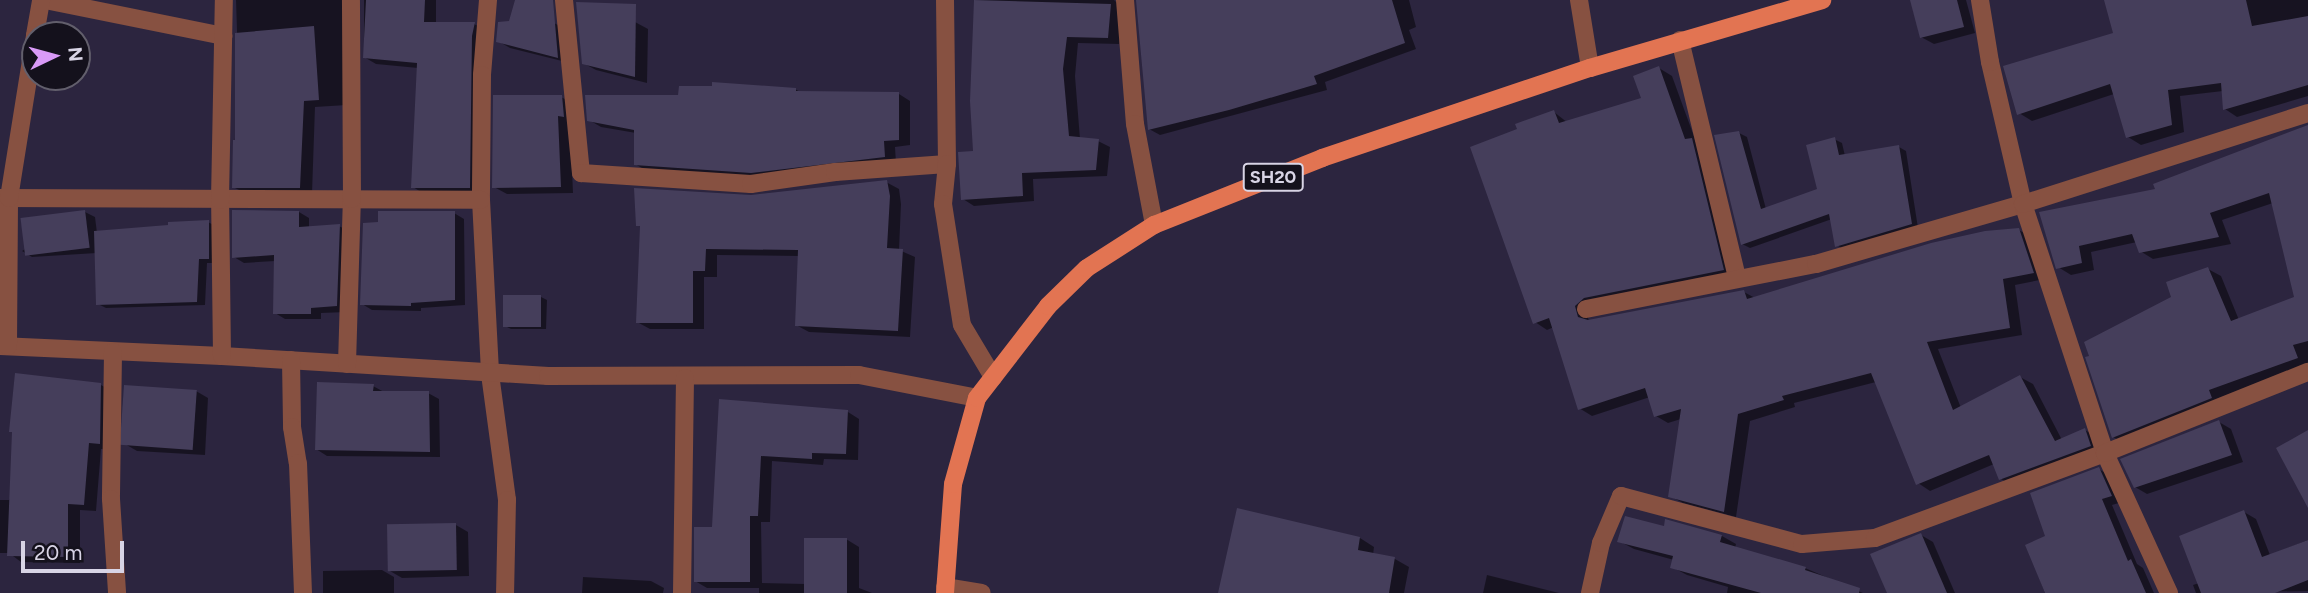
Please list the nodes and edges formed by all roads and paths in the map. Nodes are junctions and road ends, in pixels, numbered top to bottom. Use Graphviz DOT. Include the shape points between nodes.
graph roads {
  1 [pos="43,0"];
  2 [pos="224,0"];
  3 [pos="351,0"];
  4 [pos="488,0"];
  5 [pos="564,0"];
  6 [pos="945,0"];
  7 [pos="1125,0"];
  8 [pos="1579,0"];
  9 [pos="1822,0"];
  10 [pos="1980,0"];
  11 [pos="38,21"];
  12 [pos="223,36"];
  13 [pos="1681,40"];
  14 [pos="1590,68"];
  15 [pos="25,91"];
  16 [pos="2308,113"];
  17 [pos="947,164"];
  18 [pos="5,198"];
  19 [pos="352,199"];
  20 [pos="220,200"];
  21 [pos="481,200"];
  22 [pos="2023,204"];
  23 [pos="1154,225"];
  24 [pos="1737,278"];
  25 [pos="1586,309"];
  26 [pos="4,346"];
  27 [pos="113,352"];
  28 [pos="222,356"];
  29 [pos="291,360"];
  30 [pos="347,364"];
  31 [pos="2308,372"];
  32 [pos="490,374"];
  33 [pos="685,377"];
  34 [pos="993,377"];
  35 [pos="977,398"];
  36 [pos="2105,453"];
  37 [pos="945,590"];
  38 [pos="117,593"];
  39 [pos="303,593"];
  40 [pos="505,593"];
  41 [pos="682,593"];
  42 [pos="982,593"];
  43 [pos="1590,593"];
  44 [pos="2169,593"];
  1 -- 11 [label="street"];
  1 -- 12 [label="street"];
  2 -- 12 [label="street"];
  3 -- 19 [label="street"];
  4 -- 21 [label="street"];
  5 -- 17 [label="street" via="581,173 751,184"];
  6 -- 17 [label="street"];
  7 -- 23 [label="street" via="1135,124"];
  8 -- 14 [label="street"];
  9 -- 13 [label="main road, SH20"];
  10 -- 22 [label="street"];
  12 -- 20 [label="street"];
  13 -- 14 [label="main road, SH20"];
  13 -- 24 [label="street"];
  14 -- 23 [label="main road, SH20" via="1321,158"];
  15 -- 18 [label="street"];
  16 -- 22 [label="street"];
  17 -- 34 [label="street" via="943,204 962,325"];
  18 -- 20 [label="street"];
  18 -- 26 [label="street"];
  19 -- 20 [label="street"];
  19 -- 21 [label="street"];
  19 -- 30 [label="street"];
  20 -- 28 [label="street"];
  21 -- 32 [label="street"];
  22 -- 24 [label="street" via="1815,264"];
  22 -- 36 [label="street"];
  23 -- 34 [label="main road, SH20" via="1087,268 1048,306"];
  24 -- 25 [label="street"];
  26 -- 27 [label="street"];
  27 -- 28 [label="street"];
  27 -- 38 [label="street" via="111,499"];
  28 -- 29 [label="street"];
  29 -- 30 [label="street"];
  29 -- 39 [label="street"];
  30 -- 32 [label="street"];
  31 -- 36 [label="street"];
  32 -- 33 [label="street"];
  32 -- 40 [label="street" via="507,500"];
  33 -- 35 [label="street" via="859,375"];
  33 -- 41 [label="street"];
  34 -- 35 [label="main road, SH20"];
  35 -- 37 [label="main road, SH20" via="953,484"];
  36 -- 43 [label="street" via="1875,538 1802,544 1621,496 1601,544"];
  36 -- 44 [label="street"];
  37 -- 42 [label="street"];
}
